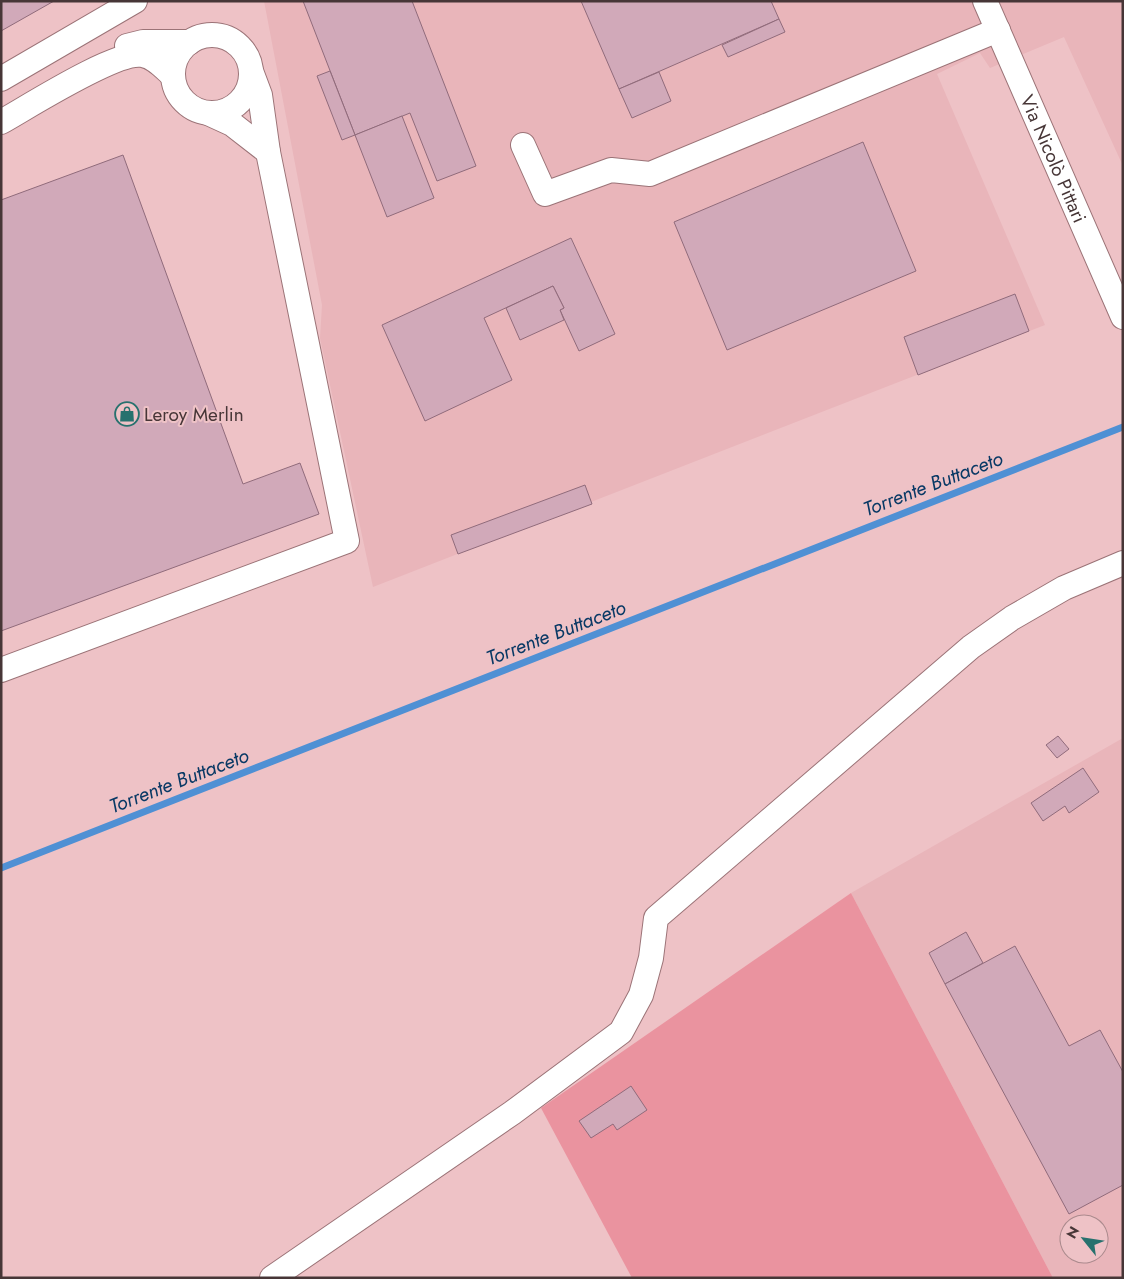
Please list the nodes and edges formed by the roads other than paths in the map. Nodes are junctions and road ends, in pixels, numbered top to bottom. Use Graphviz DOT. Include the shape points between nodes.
graph roads {
  1 [pos="135,1"];
  2 [pos="985,1"];
  3 [pos="998,30"];
  4 [pos="190,42"];
  5 [pos="94,70"];
  6 [pos="251,71"];
  7 [pos="173,76"];
  8 [pos="1,78"];
  9 [pos="208,113"];
  10 [pos="1,122"];
  11 [pos="523,145"];
  12 [pos="268,152"];
  13 [pos="1123,317"];
  14 [pos="1123,563"];
  15 [pos="1,670"];
  16 [pos="272,1278"];
  1 -- 8 [label="street"];
  2 -- 3 [label="street, Via Nicolò Pittari"];
  3 -- 11 [label="street" via="650,174 611,170 545,194"];
  3 -- 13 [label="street, Via Nicolò Pittari"];
  4 -- 5 [label="street" via="131,44"];
  4 -- 6 [label="street" via="202,36 216,35 229,39 244,52"];
  4 -- 7 [label="street" via="177,57"];
  5 -- 7 [label="street" via="129,56 141,55 153,59"];
  5 -- 10 [label="street"];
  6 -- 9 [label="street" via="250,85 244,97 228,110"];
  6 -- 12 [label="street" via="260,95"];
  7 -- 9 [label="street" via="184,101"];
  9 -- 12 [label="street" via="232,124"];
  12 -- 15 [label="street" via="347,541"];
  14 -- 16 [label="street" via="1064,588 1012,618 971,647 656,918 651,958 641,995 621,1032 512,1113"];
}
